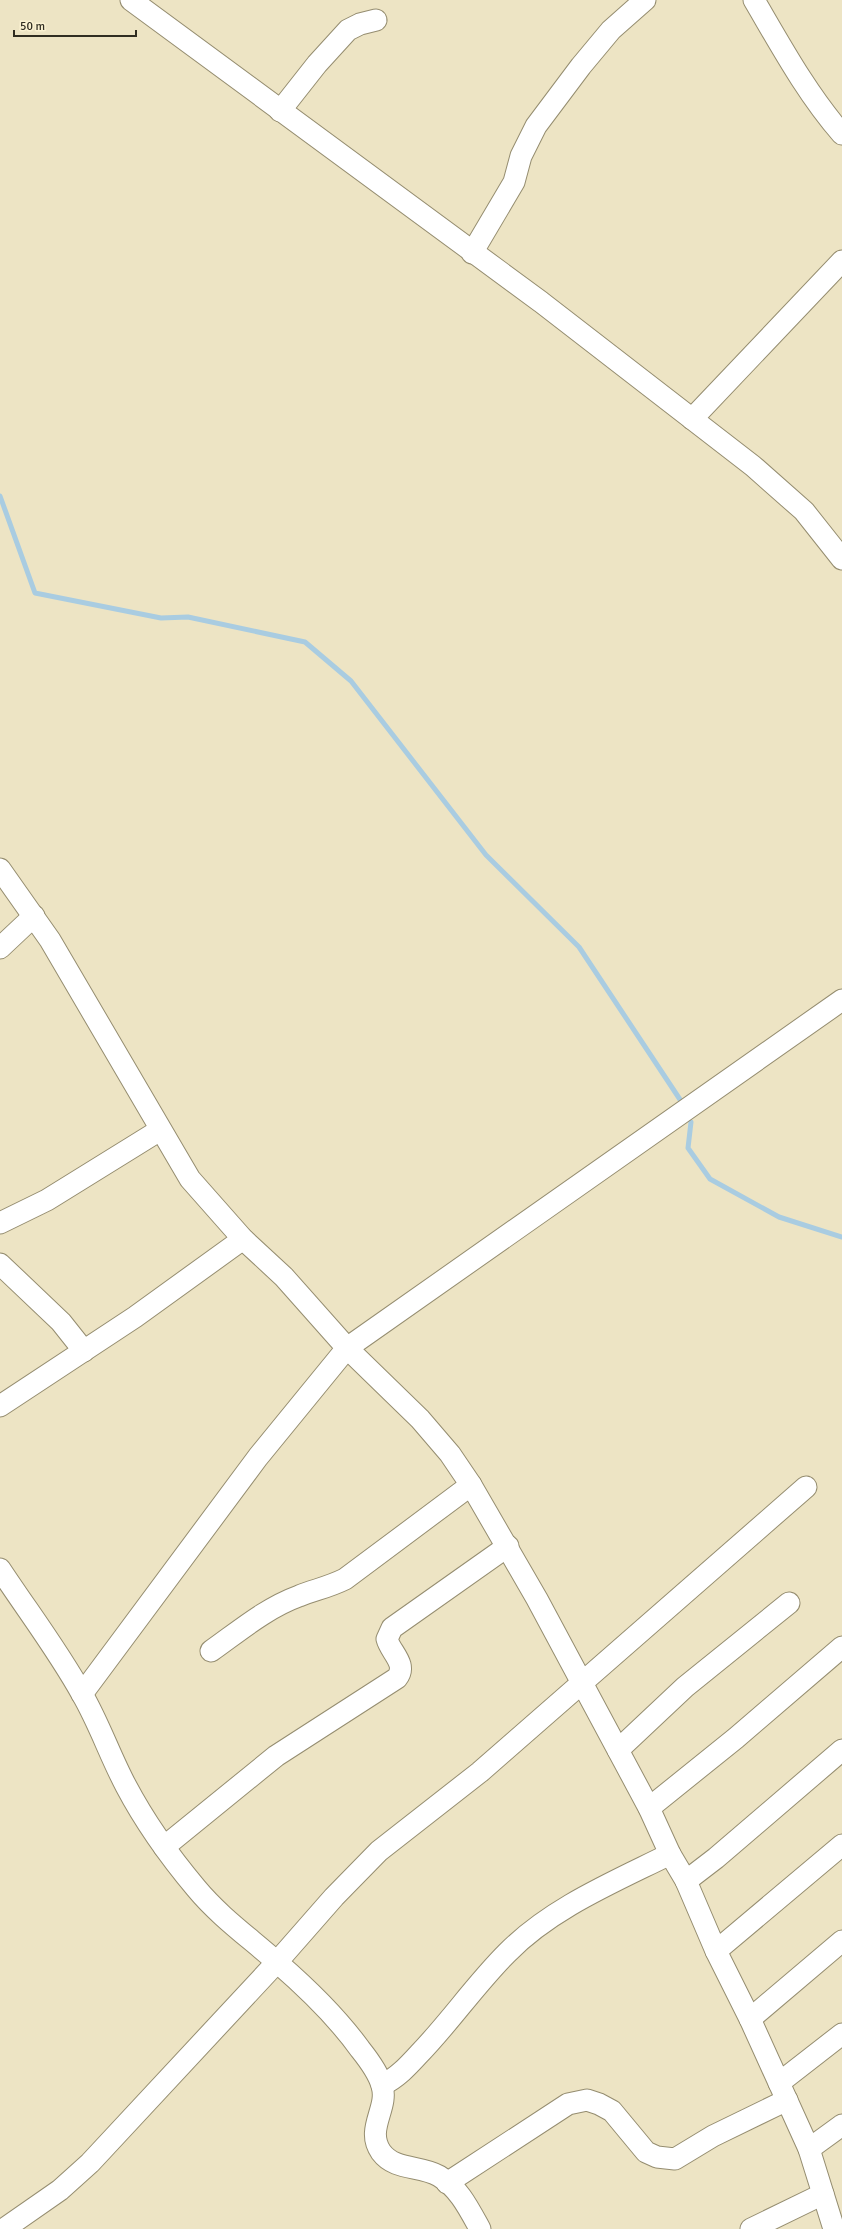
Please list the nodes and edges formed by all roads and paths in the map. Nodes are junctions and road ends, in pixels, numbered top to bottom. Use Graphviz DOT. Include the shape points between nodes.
graph roads {
  1 [pos="645,0"];
  2 [pos="754,0"];
  3 [pos="138,2"];
  4 [pos="376,20"];
  5 [pos="280,111"];
  6 [pos="842,134"];
  7 [pos="472,253"];
  8 [pos="842,261"];
  9 [pos="692,419"];
  10 [pos="842,559"];
  11 [pos="0,869"];
  12 [pos="34,916"];
  13 [pos="0,948"];
  14 [pos="842,1000"];
  15 [pos="160,1130"];
  16 [pos="0,1223"];
  17 [pos="243,1239"];
  18 [pos="0,1264"];
  19 [pos="346,1348"];
  20 [pos="84,1351"];
  21 [pos="0,1406"];
  22 [pos="471,1485"];
  23 [pos="806,1487"];
  24 [pos="508,1546"];
  25 [pos="0,1569"];
  26 [pos="789,1603"];
  27 [pos="842,1647"];
  28 [pos="211,1652"];
  29 [pos="581,1684"];
  30 [pos="82,1694"];
  31 [pos="618,1750"];
  32 [pos="842,1750"];
  33 [pos="649,1808"];
  34 [pos="842,1845"];
  35 [pos="164,1847"];
  36 [pos="670,1854"];
  37 [pos="686,1881"];
  38 [pos="842,1941"];
  39 [pos="716,1951"];
  40 [pos="277,1962"];
  41 [pos="750,2019"];
  42 [pos="842,2034"];
  43 [pos="382,2086"];
  44 [pos="783,2092"];
  45 [pos="842,2125"];
  46 [pos="809,2149"];
  47 [pos="447,2182"];
  48 [pos="832,2209"];
  49 [pos="4,2229"];
  50 [pos="480,2229"];
  51 [pos="751,2229"];
  1 -- 7 [label="street" via="612,30 536,126 521,156 514,182"];
  2 -- 6 [label="street" via="804,83"];
  3 -- 5 [label="street"];
  4 -- 5 [label="street" via="348,30"];
  5 -- 7 [label="street"];
  7 -- 9 [label="street" via="553,311"];
  8 -- 9 [label="street"];
  9 -- 10 [label="street" via="753,466 799,507"];
  11 -- 12 [label="street"];
  12 -- 13 [label="street"];
  12 -- 15 [label="street" via="105,1032"];
  14 -- 19 [label="street"];
  15 -- 16 [label="street" via="47,1200"];
  15 -- 17 [label="street" via="190,1179"];
  17 -- 19 [label="street" via="284,1278"];
  17 -- 20 [label="street"];
  18 -- 20 [label="street" via="61,1322"];
  19 -- 22 [label="street" via="420,1419 450,1454"];
  19 -- 30 [label="street" via="258,1457"];
  20 -- 21 [label="street"];
  22 -- 24 [label="street"];
  22 -- 28 [label="street" via="345,1579 330,1587 299,1595 275,1607"];
  23 -- 29 [label="street"];
  24 -- 29 [label="street"];
  24 -- 35 [label="street" via="392,1628 386,1639 388,1647 400,1664 401,1672 397,1678 276,1756"];
  25 -- 30 [label="street"];
  26 -- 31 [label="street" via="685,1687"];
  27 -- 33 [label="street"];
  29 -- 31 [label="street"];
  29 -- 40 [label="street" via="480,1772 379,1852 334,1897"];
  30 -- 35 [label="street" via="125,1785"];
  31 -- 33 [label="street"];
  32 -- 37 [label="street"];
  33 -- 36 [label="street"];
  34 -- 39 [label="street"];
  35 -- 40 [label="street" via="220,1914"];
  36 -- 37 [label="street"];
  36 -- 43 [label="street" via="564,1909 524,1936 427,2046 402,2072"];
  37 -- 39 [label="street"];
  38 -- 41 [label="street"];
  39 -- 41 [label="street"];
  40 -- 43 [label="street" via="341,2025"];
  40 -- 49 [label="street" via="90,2163 60,2190"];
  41 -- 44 [label="street"];
  42 -- 44 [label="street"];
  43 -- 47 [label="street" via="382,2100 374,2130 381,2152 393,2163 426,2171"];
  44 -- 46 [label="street"];
  44 -- 47 [label="street" via="675,2159 657,2157 646,2152 612,2111 599,2104 587,2100 568,2104"];
  45 -- 46 [label="street"];
  46 -- 48 [label="street"];
  47 -- 50 [label="street" via="466,2204"];
  48 -- 51 [label="street"];
}
